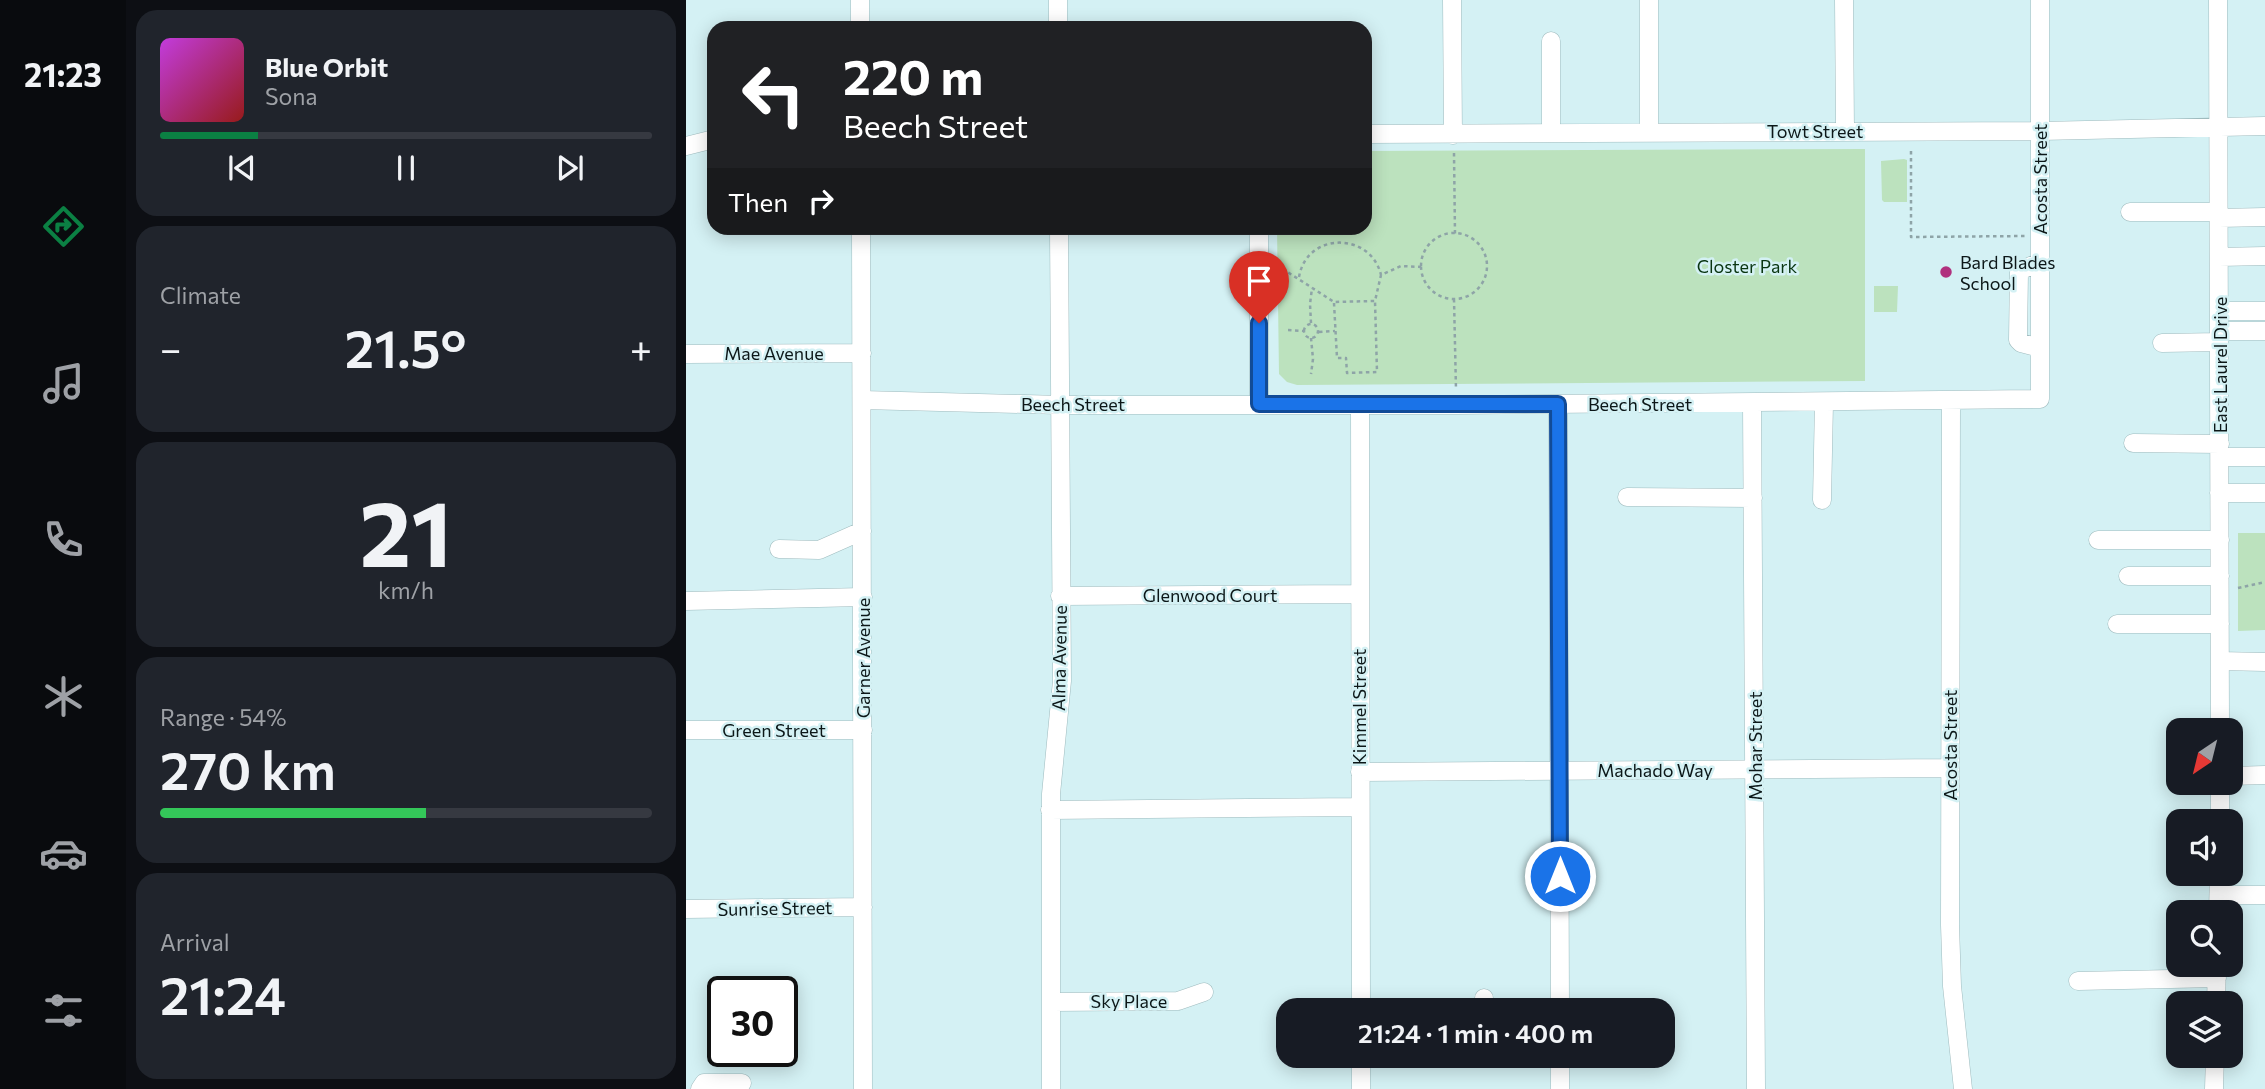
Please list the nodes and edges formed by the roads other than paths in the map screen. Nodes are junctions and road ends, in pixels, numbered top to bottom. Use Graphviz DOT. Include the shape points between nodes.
graph roads {
  1 [pos="860,0"];
  2 [pos="1058,0"];
  3 [pos="1452,0"];
  4 [pos="1649,0"];
  5 [pos="1844,0"];
  6 [pos="2040,0"];
  7 [pos="2218,0"];
  8 [pos="860,21"];
  9 [pos="1058,21"];
  10 [pos="1551,41"];
  11 [pos="2219,127"];
  12 [pos="2265,127"];
  13 [pos="1845,131"];
  14 [pos="2040,131"];
  15 [pos="1649,132"];
  16 [pos="1552,133"];
  17 [pos="1372,134"];
  18 [pos="1454,135"];
  19 [pos="707,141"];
  20 [pos="686,146"];
  21 [pos="2130,212"];
  22 [pos="2219,215"];
  23 [pos="2265,217"];
  24 [pos="861,235"];
  25 [pos="1059,235"];
  26 [pos="1259,235"];
  27 [pos="2265,256"];
  28 [pos="2219,257"];
  29 [pos="2220,311"];
  30 [pos="2265,311"];
  31 [pos="2265,331"];
  32 [pos="2220,337"];
  33 [pos="2162,343"];
  34 [pos="862,352"];
  35 [pos="686,354"];
  36 [pos="2040,399"];
  37 [pos="862,400"];
  38 [pos="1951,401"];
  39 [pos="1824,402"];
  40 [pos="1752,403"];
  41 [pos="1259,404"];
  42 [pos="1558,404"];
  43 [pos="1061,405"];
  44 [pos="1360,405"];
  45 [pos="2133,443"];
  46 [pos="2220,451"];
  47 [pos="2265,457"];
  48 [pos="2265,493"];
  49 [pos="2220,494"];
  50 [pos="1627,497"];
  51 [pos="1753,498"];
  52 [pos="1822,500"];
  53 [pos="862,531"];
  54 [pos="2098,540"];
  55 [pos="2220,540"];
  56 [pos="779,549"];
  57 [pos="2128,576"];
  58 [pos="2220,576"];
  59 [pos="1359,594"];
  60 [pos="1060,596"];
  61 [pos="863,597"];
  62 [pos="686,600"];
  63 [pos="2117,624"];
  64 [pos="2220,624"];
  65 [pos="2220,661"];
  66 [pos="2265,662"];
  67 [pos="2220,718"];
  68 [pos="686,730"];
  69 [pos="863,730"];
  70 [pos="1950,768"];
  71 [pos="1560,770"];
  72 [pos="1755,770"];
  73 [pos="1360,772"];
  74 [pos="2265,775"];
  75 [pos="2244,776"];
  76 [pos="1359,807"];
  77 [pos="1050,810"];
  78 [pos="2265,895"];
  79 [pos="2236,900"];
  80 [pos="863,907"];
  81 [pos="686,909"];
  82 [pos="2166,975"];
  83 [pos="2078,981"];
  84 [pos="1204,992"];
  85 [pos="1360,998"];
  86 [pos="1560,998"];
  87 [pos="1052,1002"];
  88 [pos="1361,1068"];
  89 [pos="1560,1068"];
  90 [pos="2215,1068"];
  91 [pos="742,1083"];
  92 [pos="700,1089"];
  93 [pos="863,1089"];
  94 [pos="1051,1089"];
  95 [pos="1361,1089"];
  96 [pos="1560,1089"];
  97 [pos="1756,1089"];
  98 [pos="1963,1089"];
  99 [pos="2214,1089"];
  1 -- 8 [label="street"];
  2 -- 9 [label="street"];
  3 -- 18 [label="street"];
  4 -- 15 [label="street"];
  5 -- 13 [label="street"];
  6 -- 14 [label="street, Acosta Street"];
  7 -- 11 [label="street, East Laurel Drive"];
  10 -- 16 [label="street"];
  11 -- 12 [label="street, Towt Street"];
  11 -- 14 [label="street, Towt Street"];
  11 -- 22 [label="street, East Laurel Drive"];
  13 -- 14 [label="street, Towt Street"];
  13 -- 15 [label="street, Towt Street"];
  14 -- 36 [label="street, Acosta Street"];
  15 -- 16 [label="street, Towt Street"];
  16 -- 18 [label="street, Towt Street"];
  17 -- 18 [label="street, Towt Street"];
  19 -- 20 [label="street"];
  21 -- 22 [label="street"];
  22 -- 23 [label="street"];
  22 -- 28 [label="street, East Laurel Drive"];
  24 -- 34 [label="street, Garner Avenue"];
  25 -- 43 [label="street, Alma Avenue"];
  26 -- 41 [label="street"];
  27 -- 28 [label="street"];
  28 -- 29 [label="street, East Laurel Drive"];
  29 -- 30 [label="street"];
  29 -- 32 [label="street, East Laurel Drive"];
  31 -- 32 [label="street"];
  32 -- 33 [label="street"];
  32 -- 46 [label="street, East Laurel Drive"];
  34 -- 35 [label="street, Mae Avenue"];
  34 -- 37 [label="street, Garner Avenue"];
  36 -- 38 [label="street, Beech Street"];
  37 -- 43 [label="street, Beech Street"];
  37 -- 53 [label="street, Garner Avenue"];
  38 -- 39 [label="street, Beech Street"];
  38 -- 70 [label="street, Acosta Street"];
  39 -- 40 [label="street, Beech Street"];
  39 -- 52 [label="street"];
  40 -- 42 [label="street, Beech Street"];
  40 -- 51 [label="street, Mohar Street"];
  41 -- 43 [label="street, Beech Street"];
  41 -- 44 [label="street, Beech Street"];
  42 -- 44 [label="street, Beech Street"];
  42 -- 71 [label="street"];
  43 -- 60 [label="street, Alma Avenue"];
  44 -- 59 [label="street, Kimmel Street"];
  45 -- 46 [label="street"];
  46 -- 47 [label="street"];
  46 -- 49 [label="street, East Laurel Drive"];
  48 -- 49 [label="street"];
  49 -- 55 [label="street, East Laurel Drive"];
  50 -- 51 [label="street"];
  51 -- 72 [label="street, Mohar Street"];
  53 -- 56 [label="street" via="819,550"];
  53 -- 61 [label="street, Garner Avenue"];
  54 -- 55 [label="street"];
  55 -- 58 [label="street, East Laurel Drive"];
  57 -- 58 [label="street"];
  58 -- 64 [label="street, East Laurel Drive"];
  59 -- 60 [label="street, Glenwood Court"];
  59 -- 73 [label="street, Kimmel Street"];
  60 -- 77 [label="street, Alma Avenue" via="1062,681"];
  61 -- 62 [label="street"];
  61 -- 69 [label="street, Garner Avenue"];
  63 -- 64 [label="street"];
  64 -- 65 [label="street, East Laurel Drive"];
  65 -- 66 [label="street"];
  65 -- 67 [label="street, East Laurel Drive"];
  68 -- 69 [label="street, Green Street"];
  69 -- 80 [label="street, Garner Avenue"];
  70 -- 72 [label="street, Machado Way"];
  70 -- 98 [label="street, Acosta Street" via="1952,986"];
  71 -- 72 [label="street, Machado Way"];
  71 -- 73 [label="street, Machado Way"];
  71 -- 86 [label="street"];
  72 -- 97 [label="street, Mohar Street"];
  73 -- 76 [label="street, Kimmel Street"];
  74 -- 75 [label="street"];
  76 -- 77 [label="street"];
  76 -- 85 [label="street, Kimmel Street"];
  77 -- 87 [label="street, Alma Avenue"];
  78 -- 79 [label="street"];
  80 -- 81 [label="street, Sunrise Street"];
  80 -- 93 [label="street, Garner Avenue"];
  82 -- 83 [label="street"];
  84 -- 87 [label="street, Sky Place" via="1178,1001"];
  87 -- 94 [label="street, Alma Avenue"];
  88 -- 95 [label="street"];
  89 -- 96 [label="street"];
  90 -- 99 [label="street"];
  91 -- 92 [label="street" via="704,1083"];
}
